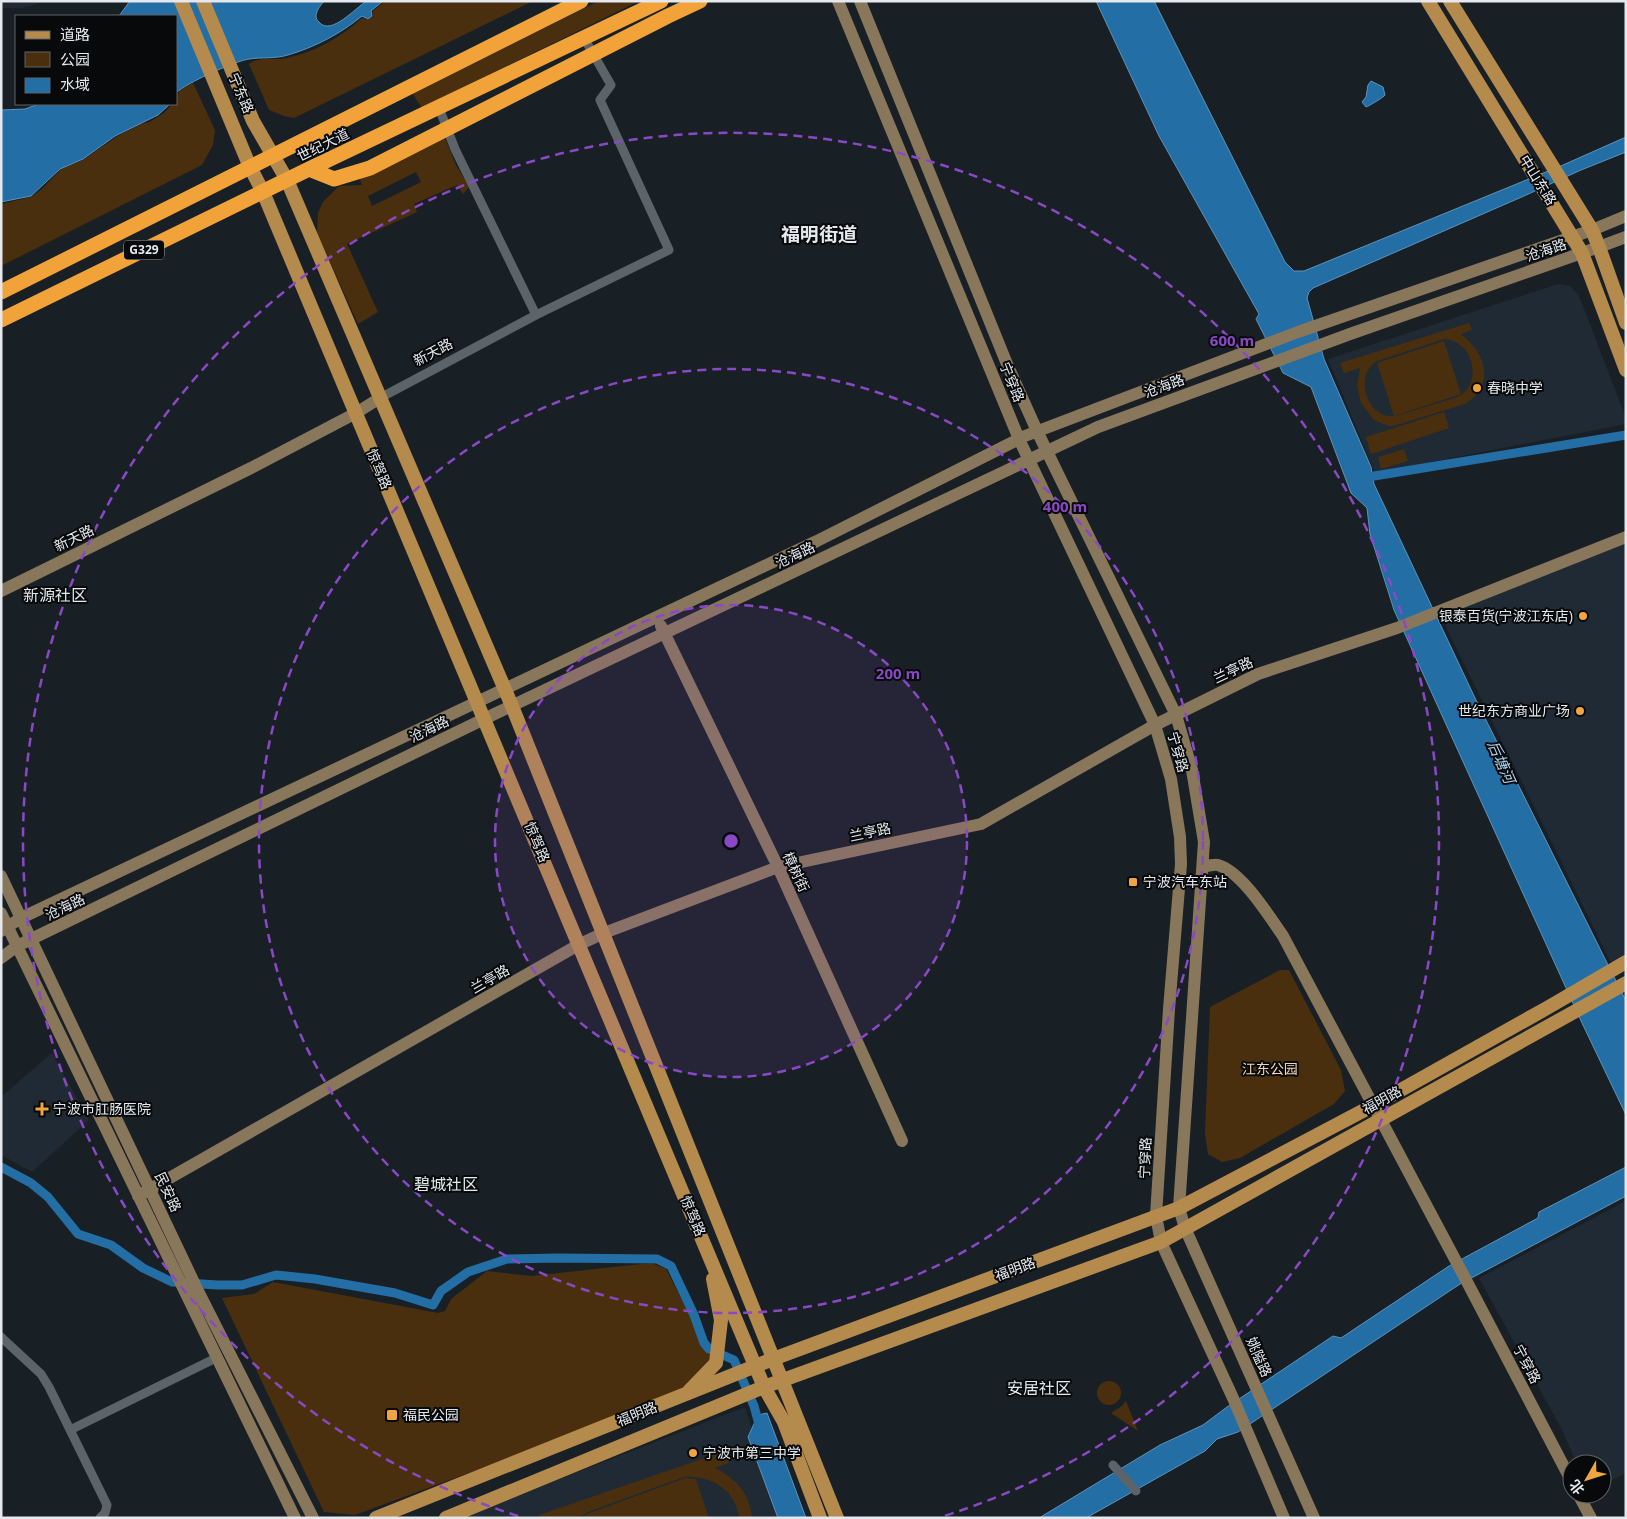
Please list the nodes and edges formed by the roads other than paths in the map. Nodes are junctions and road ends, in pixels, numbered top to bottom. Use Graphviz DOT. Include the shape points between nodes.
graph roads {
  1 [pos="181,1"];
  2 [pos="203,1"];
  3 [pos="581,1"];
  4 [pos="661,1"];
  5 [pos="700,1"];
  6 [pos="838,1"];
  7 [pos="860,1"];
  8 [pos="1428,1"];
  9 [pos="1450,1"];
  10 [pos="584,38"];
  11 [pos="593,54"];
  12 [pos="439,108"];
  13 [pos="447,128"];
  14 [pos="273,156"];
  15 [pos="250,167"];
  16 [pos="309,169"];
  17 [pos="287,180"];
  18 [pos="263,192"];
  19 [pos="1626,216"];
  20 [pos="1592,230"];
  21 [pos="1626,236"];
  22 [pos="1572,237"];
  23 [pos="1600,247"];
  24 [pos="1582,253"];
  25 [pos="1,292"];
  26 [pos="536,315"];
  27 [pos="1,320"];
  28 [pos="1626,323"];
  29 [pos="1626,370"];
  30 [pos="380,398"];
  31 [pos="356,413"];
  32 [pos="1037,431"];
  33 [pos="1019,439"];
  34 [pos="1047,451"];
  35 [pos="1028,460"];
  36 [pos="1626,537"];
  37 [pos="1,591"];
  38 [pos="657,618"];
  39 [pos="665,633"];
  40 [pos="504,689"];
  41 [pos="477,702"];
  42 [pos="512,706"];
  43 [pos="1176,715"];
  44 [pos="484,719"];
  45 [pos="1155,725"];
  46 [pos="778,867"];
  47 [pos="1203,867"];
  48 [pos="1,876"];
  49 [pos="1,913"];
  50 [pos="21,918"];
  51 [pos="4,929"];
  52 [pos="604,934"];
  53 [pos="32,940"];
  54 [pos="580,944"];
  55 [pos="18,946"];
  56 [pos="1,958"];
  57 [pos="1624,963"];
  58 [pos="1626,983"];
  59 [pos="1374,1105"];
  60 [pos="1381,1119"];
  61 [pos="902,1142"];
  62 [pos="151,1190"];
  63 [pos="138,1196"];
  64 [pos="1179,1208"];
  65 [pos="1156,1216"];
  66 [pos="1185,1228"];
  67 [pos="1161,1242"];
  68 [pos="707,1249"];
  69 [pos="1,1337"];
  70 [pos="216,1358"];
  71 [pos="773,1359"];
  72 [pos="756,1367"];
  73 [pos="782,1381"];
  74 [pos="764,1387"];
  75 [pos="684,1395"];
  76 [pos="70,1430"];
  77 [pos="1562,1463"];
  78 [pos="1113,1465"];
  79 [pos="1136,1492"];
  80 [pos="1583,1504"];
  81 [pos="100,1518"];
  82 [pos="295,1518"];
  83 [pos="313,1518"];
  84 [pos="376,1518"];
  85 [pos="446,1518"];
  86 [pos="820,1518"];
  87 [pos="836,1518"];
  88 [pos="1284,1518"];
  89 [pos="1314,1518"];
  90 [pos="1590,1518"];
  1 -- 15 [label="main road, 宁东路"];
  2 -- 14 [label="main road, 宁东路" via="252,120"];
  3 -- 14 [label="highway, 世纪大道"];
  4 -- 10 [label="highway, 世纪大道"];
  5 -- 11 [label="highway"];
  6 -- 33 [label="main road, 宁穿路"];
  7 -- 32 [label="main road, 宁穿路"];
  8 -- 22 [label="main road, 中山东路"];
  9 -- 20 [label="main road, 中山东路"];
  10 -- 11 [label="street, 新天路"];
  10 -- 12 [label="highway, 世纪大道"];
  11 -- 13 [label="highway"];
  11 -- 26 [label="street, 新天路" via="611,85 600,100 669,250"];
  12 -- 13 [label="street"];
  12 -- 16 [label="highway, 世纪大道"];
  13 -- 16 [label="highway" via="370,168 334,179"];
  13 -- 26 [label="street"];
  14 -- 15 [label="highway, 世纪大道"];
  14 -- 17 [label="main road, 宁东路"];
  15 -- 18 [label="main road, 惊驾路"];
  15 -- 25 [label="highway, 世纪大道 / G329"];
  16 -- 17 [label="highway, 世纪大道"];
  17 -- 18 [label="highway, 世纪大道 / G329"];
  17 -- 30 [label="main road, 惊驾路"];
  18 -- 27 [label="highway, 世纪大道 / G329"];
  18 -- 31 [label="main road, 惊驾路"];
  19 -- 20 [label="main road, 沧海路"];
  20 -- 22 [label="main road, 沧海路"];
  20 -- 23 [label="main road, 中山东路"];
  21 -- 23 [label="main road, 沧海路"];
  22 -- 24 [label="main road, 中山东路"];
  22 -- 32 [label="main road, 沧海路" via="1337,318"];
  23 -- 24 [label="main road, 沧海路"];
  23 -- 28 [label="main road, 中山东路"];
  24 -- 29 [label="main road, 中山东路"];
  24 -- 34 [label="main road, 沧海路" via="1262,366 1098,427"];
  26 -- 30 [label="street, 新天路"];
  30 -- 31 [label="main road, 新天路"];
  30 -- 40 [label="main road, 惊驾路"];
  31 -- 37 [label="main road, 新天路"];
  31 -- 41 [label="main road, 惊驾路"];
  32 -- 33 [label="main road, 沧海路"];
  32 -- 34 [label="main road, 宁穿路"];
  33 -- 35 [label="main road, 宁穿路"];
  33 -- 38 [label="main road, 沧海路"];
  34 -- 35 [label="main road, 沧海路"];
  34 -- 43 [label="main road, 宁穿路"];
  35 -- 39 [label="main road, 沧海路"];
  35 -- 45 [label="main road, 宁穿路"];
  36 -- 43 [label="main road, 兰亭路" via="1406,624 1258,674"];
  38 -- 39 [label="main road, 樟树街"];
  38 -- 40 [label="main road, 沧海路"];
  39 -- 42 [label="main road, 沧海路"];
  39 -- 46 [label="main road, 樟树街"];
  40 -- 41 [label="main road, 沧海路"];
  40 -- 42 [label="main road, 惊驾路"];
  41 -- 44 [label="main road, 惊驾路"];
  41 -- 50 [label="main road, 沧海路"];
  42 -- 44 [label="main road, 沧海路"];
  42 -- 52 [label="main road, 惊驾路"];
  43 -- 45 [label="main road, 兰亭路"];
  43 -- 47 [label="main road, 宁穿路" via="1192,770 1204,842"];
  44 -- 53 [label="main road, 沧海路"];
  44 -- 54 [label="main road, 惊驾路"];
  45 -- 46 [label="main road, 兰亭路" via="981,824"];
  45 -- 65 [label="main road, 宁穿路" via="1171,779 1181,864"];
  46 -- 52 [label="main road, 兰亭路"];
  46 -- 61 [label="main road, 樟树街"];
  47 -- 59 [label="main road, 宁穿路" via="1217,865 1231,872 1263,907 1283,936"];
  47 -- 64 [label="main road, 宁穿路"];
  48 -- 50 [label="main road, 民安路"];
  49 -- 51 [label="main road, 民安路"];
  50 -- 51 [label="main road, 沧海路"];
  50 -- 53 [label="main road, 民安路"];
  51 -- 55 [label="main road, 民安路"];
  52 -- 54 [label="main road, 兰亭路"];
  52 -- 71 [label="main road, 惊驾路"];
  53 -- 55 [label="main road, 沧海路"];
  53 -- 62 [label="main road, 民安路"];
  54 -- 62 [label="main road, 兰亭路"];
  54 -- 68 [label="main road, 惊驾路"];
  55 -- 56 [label="main road, 沧海路"];
  55 -- 63 [label="main road, 民安路"];
  57 -- 59 [label="main road, 福明路"];
  58 -- 60 [label="main road, 福明路"];
  59 -- 60 [label="main road, 宁穿路"];
  59 -- 64 [label="main road, 福明路"];
  60 -- 66 [label="main road, 福明路"];
  60 -- 77 [label="main road, 宁穿路"];
  62 -- 63 [label="main road, 兰亭路"];
  62 -- 83 [label="main road, 民安路" via="198,1291"];
  63 -- 70 [label="main road, 民安路"];
  64 -- 65 [label="main road, 福明路"];
  64 -- 66 [label="main road, 姚隘路"];
  65 -- 67 [label="main road"];
  65 -- 71 [label="main road, 福明路"];
  66 -- 67 [label="main road, 福明路"];
  66 -- 89 [label="main road, 姚隘路"];
  67 -- 73 [label="main road, 福明路"];
  67 -- 88 [label="main road"];
  68 -- 72 [label="main road, 惊驾路"];
  68 -- 75 [label="main road" via="721,1320 717,1358 716,1363"];
  69 -- 76 [label="street" via="42,1374"];
  70 -- 76 [label="street"];
  70 -- 82 [label="main road, 民安路"];
  71 -- 72 [label="main road, 福明路"];
  71 -- 73 [label="main road, 惊驾路"];
  72 -- 74 [label="main road, 惊驾路"];
  72 -- 75 [label="main road, 福明路"];
  73 -- 74 [label="main road, 福明路"];
  73 -- 87 [label="main road, 惊驾路"];
  74 -- 85 [label="main road, 福明路"];
  74 -- 86 [label="main road, 惊驾路" via="784,1422"];
  75 -- 84 [label="main road, 福明路"];
  76 -- 81 [label="street" via="107,1505"];
  78 -- 79 [label="street"];
  80 -- 90 [label="main road"];
}
